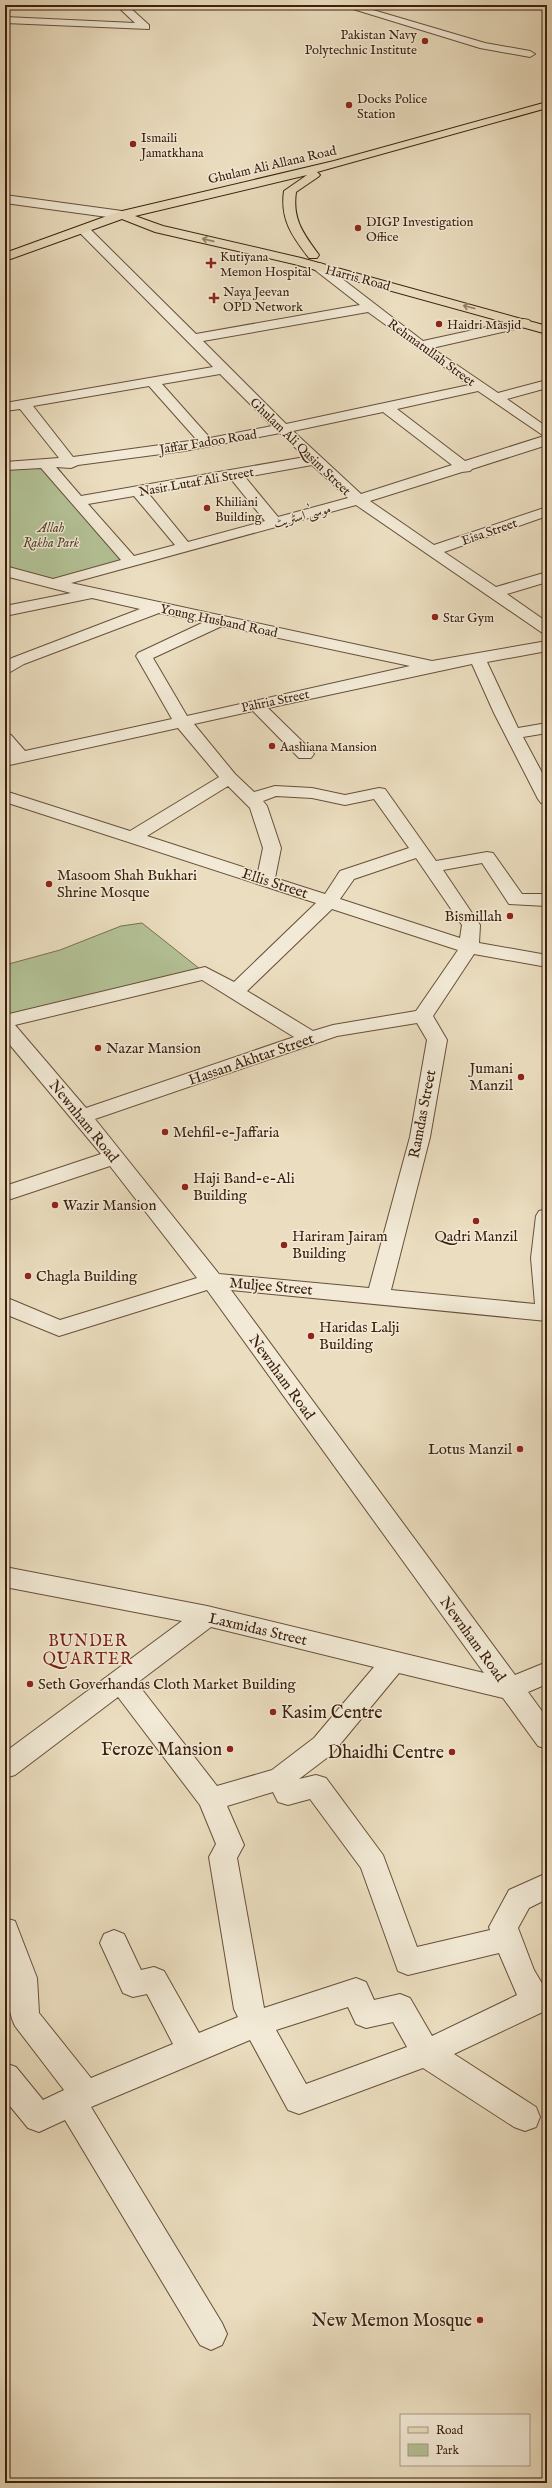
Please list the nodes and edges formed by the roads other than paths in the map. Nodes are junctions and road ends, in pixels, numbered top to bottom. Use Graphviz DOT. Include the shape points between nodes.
graph roads {
  1 [pos="121,5"];
  2 [pos="345,5"];
  3 [pos="5,20"];
  4 [pos="530,54"];
  5 [pos="547,106"];
  6 [pos="337,164"];
  7 [pos="5,198"];
  8 [pos="122,215"];
  9 [pos="83,229"];
  10 [pos="5,257"];
  11 [pos="316,261"];
  12 [pos="400,276"];
  13 [pos="372,307"];
  14 [pos="524,323"];
  15 [pos="547,330"];
  16 [pos="193,339"];
  17 [pos="421,346"];
  18 [pos="223,369"];
  19 [pos="152,381"];
  20 [pos="547,384"];
  21 [pos="479,387"];
  22 [pos="496,398"];
  23 [pos="23,403"];
  24 [pos="5,407"];
  25 [pos="386,407"];
  26 [pos="283,429"];
  27 [pos="547,433"];
  28 [pos="547,440"];
  29 [pos="206,442"];
  30 [pos="315,460"];
  31 [pos="71,464"];
  32 [pos="46,465"];
  33 [pos="5,466"];
  34 [pos="465,468"];
  35 [pos="235,474"];
  36 [pos="138,491"];
  37 [pos="358,500"];
  38 [pos="78,501"];
  39 [pos="547,511"];
  40 [pos="275,523"];
  41 [pos="184,547"];
  42 [pos="431,551"];
  43 [pos="131,562"];
  44 [pos="5,571"];
  45 [pos="547,577"];
  46 [pos="55,583"];
  47 [pos="494,593"];
  48 [pos="93,594"];
  49 [pos="159,607"];
  50 [pos="5,611"];
  51 [pos="222,620"];
  52 [pos="547,629"];
  53 [pos="547,646"];
  54 [pos="477,658"];
  55 [pos="434,666"];
  56 [pos="5,670"];
  57 [pos="256,705"];
  58 [pos="181,720"];
  59 [pos="547,728"];
  60 [pos="513,734"];
  61 [pos="5,739"];
  62 [pos="305,754"];
  63 [pos="10,759"];
  64 [pos="229,778"];
  65 [pos="5,796"];
  66 [pos="250,799"];
  67 [pos="547,799"];
  68 [pos="133,837"];
  69 [pos="419,851"];
  70 [pos="431,868"];
  71 [pos="265,880"];
  72 [pos="547,900"];
  73 [pos="329,901"];
  74 [pos="469,946"];
  75 [pos="547,960"];
  76 [pos="235,992"];
  77 [pos="424,1016"];
  78 [pos="5,1021"];
  79 [pos="5,1026"];
  80 [pos="311,1039"];
  81 [pos="82,1116"];
  82 [pos="114,1157"];
  83 [pos="5,1194"];
  84 [pos="547,1216"];
  85 [pos="212,1281"];
  86 [pos="378,1296"];
  87 [pos="5,1306"];
  88 [pos="547,1313"];
  89 [pos="5,1578"];
  90 [pos="207,1616"];
  91 [pos="394,1662"];
  92 [pos="547,1672"];
  93 [pos="121,1681"];
  94 [pos="509,1688"];
  95 [pos="547,1738"];
  96 [pos="5,1767"];
  97 [pos="280,1779"];
  98 [pos="211,1800"];
  99 [pos="547,1885"];
  100 [pos="5,1930"];
  101 [pos="508,1938"];
  102 [pos="114,1943"];
  103 [pos="542,1998"];
  104 [pos="257,2023"];
  105 [pos="194,2050"];
  106 [pos="426,2053"];
  107 [pos="5,2077"];
  108 [pos="78,2098"];
  109 [pos="525,2117"];
  110 [pos="212,2334"];
  1 -- 3 [label="street" via="145,27"];
  2 -- 4 [label="street" via="484,46"];
  5 -- 6 [label="main road, Ghulam Ali Allana Road"];
  6 -- 8 [label="main road, Ghulam Ali Allana Road"];
  6 -- 11 [label="main road" via="307,178 290,191 287,205 289,222"];
  7 -- 8 [label="street, Harris Road"];
  8 -- 9 [label="main road, Ghulam Ali Allana Road"];
  8 -- 11 [label="main road, Harris Road" via="159,229"];
  9 -- 10 [label="main road, Ghulam Ali Allana Road"];
  9 -- 16 [label="street, Ghulam Ali Qasim Street"];
  11 -- 12 [label="main road, Harris Road"];
  11 -- 13 [label="street, Rehmatullah Street"];
  14 -- 11 [label="main road, Harris Road, one-way"];
  13 -- 16 [label="street"];
  13 -- 17 [label="street, Rehmatullah Street"];
  14 -- 15 [label="main road, Harris Road"];
  14 -- 17 [label="street"];
  16 -- 18 [label="street, Ghulam Ali Qasim Street"];
  17 -- 21 [label="street, Rehmatullah Street"];
  18 -- 19 [label="street"];
  18 -- 26 [label="street, Ghulam Ali Qasim Street"];
  19 -- 23 [label="street"];
  19 -- 29 [label="street"];
  20 -- 22 [label="street"];
  21 -- 22 [label="street, Rehmatullah Street"];
  21 -- 25 [label="street, Jaffar Fadoo Road"];
  22 -- 27 [label="street, Rehmatullah Street"];
  23 -- 24 [label="street"];
  23 -- 31 [label="street"];
  25 -- 26 [label="street, Jaffar Fadoo Road"];
  25 -- 34 [label="street"];
  26 -- 29 [label="street, Jaffar Fadoo Road"];
  26 -- 30 [label="street, Ghulam Ali Qasim Street"];
  28 -- 34 [label="street, موسیٰ اسٹریٹ"];
  29 -- 31 [label="street, Jaffar Fadoo Road"];
  30 -- 35 [label="street, Nasir Lutaf Ali Street"];
  30 -- 37 [label="street, Ghulam Ali Qasim Street"];
  31 -- 32 [label="street, Jaffar Fadoo Road"];
  32 -- 33 [label="street, Jaffar Fadoo Road"];
  32 -- 38 [label="street"];
  34 -- 37 [label="street, موسیٰ اسٹریٹ"];
  35 -- 36 [label="street, Nasir Lutaf Ali Street"];
  35 -- 40 [label="street"];
  36 -- 38 [label="street, Nasir Lutaf Ali Street"];
  36 -- 41 [label="street"];
  37 -- 40 [label="street, موسیٰ اسٹریٹ"];
  37 -- 42 [label="street, Ghulam Ali Qasim Street"];
  38 -- 43 [label="street"];
  39 -- 42 [label="street, Eisa Street"];
  40 -- 41 [label="street, موسیٰ اسٹریٹ"];
  41 -- 43 [label="street, موسیٰ اسٹریٹ"];
  42 -- 47 [label="street, Ghulam Ali Qasim Street"];
  43 -- 46 [label="street, موسیٰ اسٹریٹ"];
  44 -- 46 [label="street, Young Husband Road"];
  45 -- 47 [label="street"];
  46 -- 48 [label="street, Young Husband Road"];
  47 -- 52 [label="street, Ghulam Ali Qasim Street"];
  48 -- 49 [label="street, Young Husband Road"];
  48 -- 50 [label="street"];
  49 -- 51 [label="street, Young Husband Road"];
  49 -- 56 [label="street" via="18,661"];
  51 -- 55 [label="street, Young Husband Road"];
  51 -- 58 [label="street" via="144,656"];
  53 -- 54 [label="street, Pahria Street"];
  54 -- 55 [label="street, Pahria Street"];
  54 -- 60 [label="street"];
  55 -- 57 [label="street, Pahria Street"];
  57 -- 58 [label="street, Pahria Street"];
  57 -- 62 [label="street"];
  58 -- 63 [label="street, Pahria Street"];
  58 -- 64 [label="street"];
  59 -- 60 [label="street"];
  60 -- 67 [label="street"];
  61 -- 63 [label="street"];
  64 -- 66 [label="street"];
  64 -- 68 [label="street"];
  65 -- 68 [label="street, Ellis Street"];
  66 -- 69 [label="street" via="275,791 345,800 379,793"];
  66 -- 71 [label="street" via="258,806 272,848"];
  68 -- 71 [label="street, Ellis Street"];
  69 -- 70 [label="street"];
  69 -- 73 [label="street" via="347,875"];
  70 -- 72 [label="street" via="487,857 516,900"];
  70 -- 74 [label="street" via="471,925"];
  71 -- 73 [label="street, Ellis Street"];
  73 -- 74 [label="street, Ellis Street"];
  73 -- 76 [label="street"];
  74 -- 75 [label="street, Ellis Street"];
  74 -- 77 [label="street"];
  76 -- 78 [label="street" via="205,973"];
  76 -- 80 [label="street"];
  77 -- 80 [label="street, Hassan Akhtar Street" via="333,1031"];
  77 -- 86 [label="street, Ramdas Street" via="437,1040 420,1137"];
  79 -- 81 [label="street, Newnham Road"];
  80 -- 81 [label="street, Hassan Akhtar Street"];
  81 -- 82 [label="street, Newnham Road"];
  82 -- 83 [label="street"];
  82 -- 85 [label="street, Newnham Road"];
  84 -- 88 [label="street" via="542,1258"];
  85 -- 86 [label="street, Muljee Street"];
  85 -- 87 [label="street, Muljee Street" via="59,1328"];
  85 -- 94 [label="street, Newnham Road"];
  86 -- 88 [label="street, Muljee Street"];
  89 -- 90 [label="street, Laxmidas Street"];
  90 -- 91 [label="street, Laxmidas Street"];
  90 -- 93 [label="street"];
  91 -- 94 [label="street, Laxmidas Street"];
  91 -- 97 [label="street" via="323,1746"];
  92 -- 94 [label="street"];
  93 -- 96 [label="street"];
  93 -- 98 [label="street"];
  94 -- 95 [label="street, Newnham Road"];
  97 -- 98 [label="street"];
  97 -- 101 [label="street" via="288,1794 316,1786 373,1863 408,1962"];
  98 -- 104 [label="street" via="230,1845 223,1857 250,2009"];
  99 -- 101 [label="street" via="519,1899 503,1928"];
  100 -- 108 [label="street" via="22,1978 26,2017"];
  101 -- 103 [label="street" via="522,1976"];
  102 -- 105 [label="street" via="133,1984 154,1980"];
  103 -- 106 [label="street"];
  104 -- 105 [label="street"];
  104 -- 106 [label="street" via="356,1991 366,2014 400,2006"];
  104 -- 106 [label="street" via="299,2100"];
  105 -- 108 [label="street"];
  106 -- 109 [label="street"];
  107 -- 108 [label="street" via="39,2118"];
  108 -- 110 [label="street" via="159,2250"];
}
